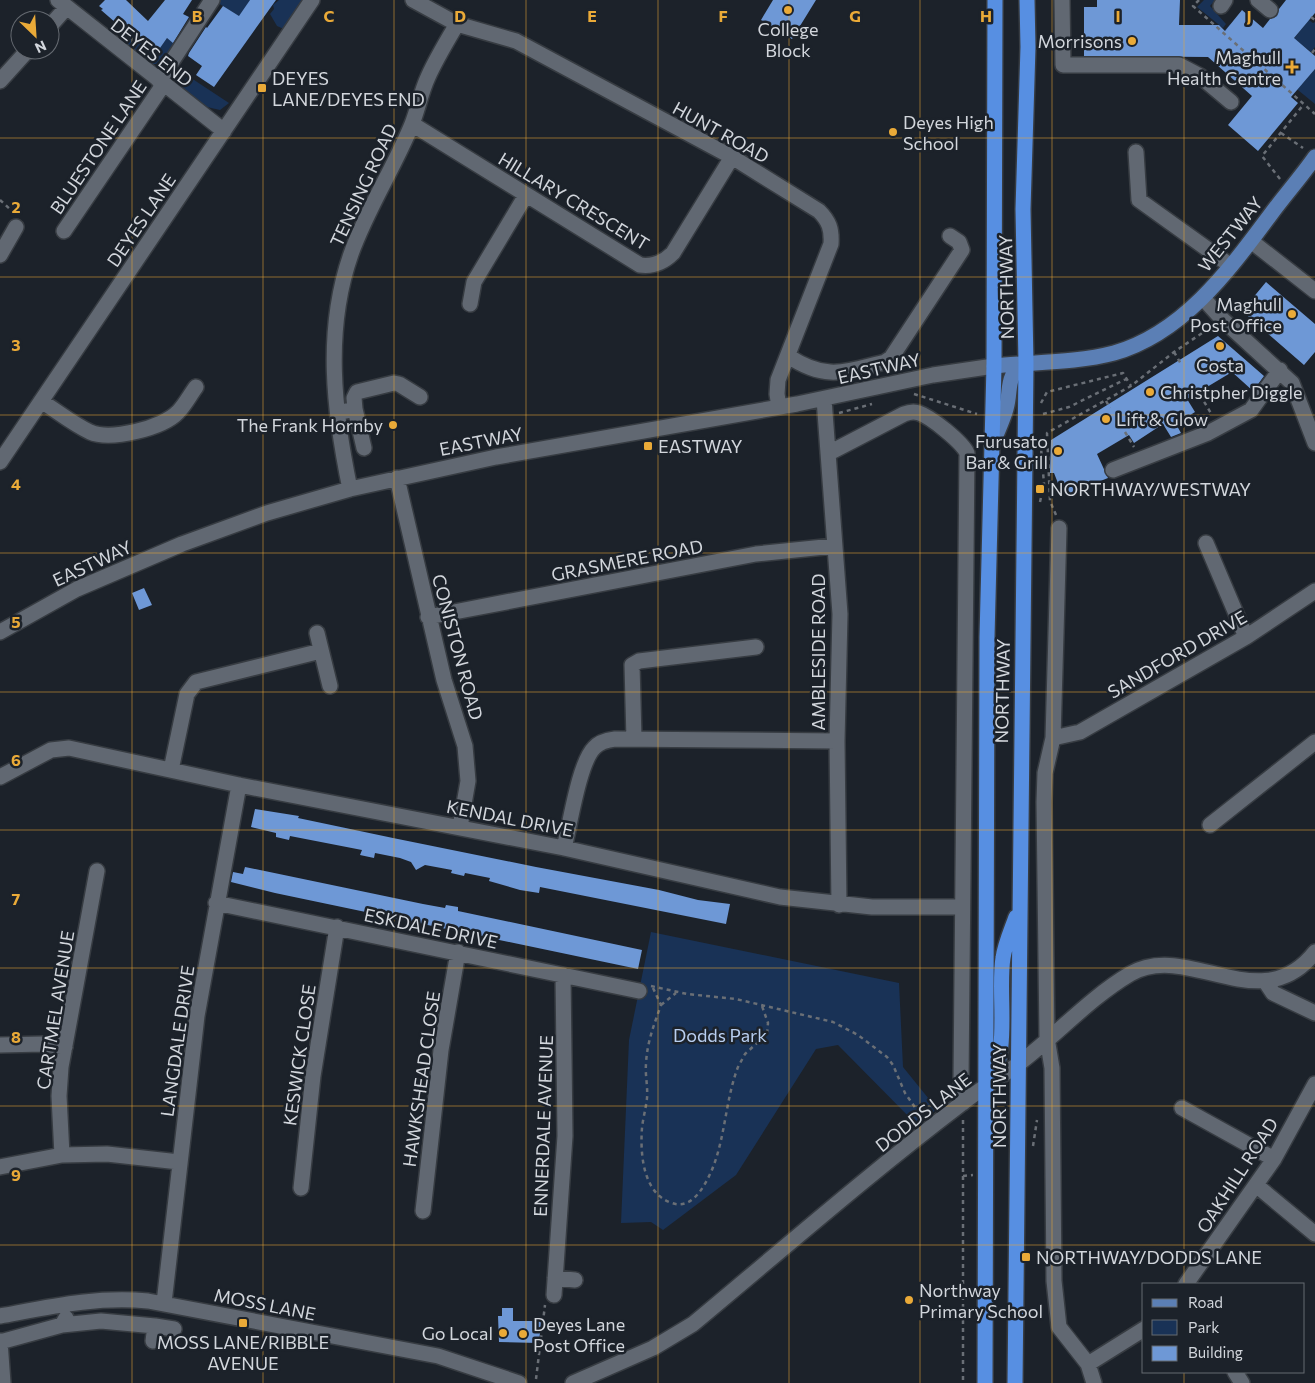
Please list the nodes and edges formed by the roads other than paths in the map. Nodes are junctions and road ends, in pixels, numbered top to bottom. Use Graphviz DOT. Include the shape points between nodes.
graph roads {
  1 [pos="212,0"];
  2 [pos="312,0"];
  3 [pos="413,0"];
  4 [pos="995,0"];
  5 [pos="1027,0"];
  6 [pos="1062,0"];
  7 [pos="62,4"];
  8 [pos="457,24"];
  9 [pos="19,60"];
  10 [pos="0,81"];
  11 [pos="161,83"];
  12 [pos="1231,102"];
  13 [pos="412,124"];
  14 [pos="224,131"];
  15 [pos="1136,152"];
  16 [pos="732,157"];
  17 [pos="1312,161"];
  18 [pos="526,195"];
  19 [pos="16,227"];
  20 [pos="64,231"];
  21 [pos="950,236"];
  22 [pos="1250,241"];
  23 [pos="0,255"];
  24 [pos="1230,266"];
  25 [pos="1315,292"];
  26 [pos="1203,298"];
  27 [pos="470,304"];
  28 [pos="788,356"];
  29 [pos="1026,363"];
  30 [pos="994,366"];
  31 [pos="1280,370"];
  32 [pos="196,387"];
  33 [pos="420,397"];
  34 [pos="824,399"];
  35 [pos="41,401"];
  36 [pos="779,407"];
  37 [pos="356,409"];
  38 [pos="1308,411"];
  39 [pos="337,413"];
  40 [pos="1315,443"];
  41 [pos="992,447"];
  42 [pos="364,448"];
  43 [pos="829,453"];
  44 [pos="0,462"];
  45 [pos="1113,470"];
  46 [pos="398,478"];
  47 [pos="350,490"];
  48 [pos="1059,528"];
  49 [pos="1206,543"];
  50 [pos="834,546"];
  51 [pos="1315,590"];
  52 [pos="428,617"];
  53 [pos="0,632"];
  54 [pos="317,633"];
  55 [pos="1246,637"];
  56 [pos="756,647"];
  57 [pos="321,651"];
  58 [pos="330,686"];
  59 [pos="1053,738"];
  60 [pos="634,739"];
  61 [pos="837,741"];
  62 [pos="1315,742"];
  63 [pos="171,770"];
  64 [pos="0,777"];
  65 [pos="239,785"];
  66 [pos="1210,825"];
  67 [pos="460,827"];
  68 [pos="564,848"];
  69 [pos="97,871"];
  70 [pos="216,902"];
  71 [pos="839,905"];
  72 [pos="962,907"];
  73 [pos="1020,909"];
  74 [pos="336,927"];
  75 [pos="458,952"];
  76 [pos="1315,952"];
  77 [pos="563,975"];
  78 [pos="1265,981"];
  79 [pos="645,987"];
  80 [pos="1315,1013"];
  81 [pos="1047,1038"];
  82 [pos="0,1045"];
  83 [pos="65,1047"];
  84 [pos="1018,1065"];
  85 [pos="1315,1084"];
  86 [pos="986,1086"];
  87 [pos="962,1102"];
  88 [pos="1182,1108"];
  89 [pos="62,1155"];
  90 [pos="1274,1159"];
  91 [pos="179,1162"];
  92 [pos="0,1167"];
  93 [pos="1256,1186"];
  94 [pos="301,1188"];
  95 [pos="423,1211"];
  96 [pos="1315,1234"];
  97 [pos="555,1278"];
  98 [pos="575,1280"];
  99 [pos="1187,1283"];
  100 [pos="550,1295"];
  101 [pos="164,1303"];
  102 [pos="63,1304"];
  103 [pos="0,1316"];
  104 [pos="62,1325"];
  105 [pos="155,1326"];
  106 [pos="174,1329"];
  107 [pos="1142,1329"];
  108 [pos="153,1341"];
  109 [pos="0,1342"];
  110 [pos="1088,1364"];
  111 [pos="3,1383"];
  112 [pos="519,1383"];
  113 [pos="573,1383"];
  114 [pos="984,1383"];
  115 [pos="1015,1383"];
  116 [pos="1094,1383"];
  1 -- 11 [label="street, BLUESTONE LANE"];
  2 -- 14 [label="street, DEYES LANE"];
  3 -- 8 [label="street, HUNT ROAD"];
  4 -- 30 [label="highway, NORTHWAY"];
  5 -- 29 [label="highway, NORTHWAY" via="1022,209"];
  6 -- 12 [label="street" via="1063,65 1179,65 1200,76"];
  7 -- 11 [label="street, DEYES END"];
  8 -- 13 [label="street, TENSING ROAD" via="428,77"];
  8 -- 16 [label="street, HUNT ROAD" via="516,41"];
  9 -- 10 [label="street"];
  11 -- 14 [label="street, DEYES END"];
  11 -- 20 [label="street, BLUESTONE LANE"];
  13 -- 18 [label="street, HILLARY CRESCENT"];
  13 -- 39 [label="street, TENSING ROAD" via="350,255 336,326 334,380"];
  14 -- 35 [label="street, DEYES LANE"];
  15 -- 24 [label="street" via="1139,200"];
  16 -- 18 [label="street, HILLARY CRESCENT" via="673,253 649,266 640,265"];
  16 -- 28 [label="street, HUNT ROAD" via="819,211 830,226 832,244"];
  17 -- 22 [label="main road, WESTWAY"];
  18 -- 27 [label="street" via="474,282"];
  19 -- 23 [label="street"];
  21 -- 28 [label="street" via="959,242 962,250 891,358 831,373 802,365"];
  22 -- 24 [label="main road, WESTWAY"];
  22 -- 25 [label="street"];
  24 -- 26 [label="main road, WESTWAY"];
  26 -- 29 [label="main road, WESTWAY" via="1164,329 1116,352"];
  26 -- 31 [label="street"];
  28 -- 36 [label="street, HUNT ROAD" via="778,380"];
  29 -- 30 [label="main road, WESTWAY"];
  29 -- 41 [label="main road" via="1010,380 1007,408"];
  29 -- 73 [label="highway, NORTHWAY"];
  30 -- 34 [label="street, EASTWAY" via="924,377"];
  30 -- 41 [label="highway, NORTHWAY"];
  31 -- 38 [label="street" via="1292,383"];
  31 -- 45 [label="street" via="1251,410 1220,427"];
  32 -- 35 [label="street" via="167,421 112,436 91,432"];
  33 -- 37 [label="street" via="399,384 388,384 357,392 354,398"];
  34 -- 36 [label="street, EASTWAY"];
  34 -- 43 [label="street, AMBLESIDE ROAD"];
  35 -- 44 [label="street, DEYES LANE"];
  36 -- 46 [label="street, EASTWAY" via="496,457"];
  37 -- 39 [label="street"];
  37 -- 42 [label="street"];
  38 -- 40 [label="street"];
  39 -- 47 [label="street, TENSING ROAD"];
  41 -- 86 [label="highway, NORTHWAY" via="987,637"];
  43 -- 50 [label="street, AMBLESIDE ROAD"];
  43 -- 72 [label="street, NORTHWAY" via="904,414 915,412 961,444 967,454"];
  46 -- 47 [label="street, EASTWAY"];
  46 -- 52 [label="street, CONISTON ROAD"];
  47 -- 53 [label="street, EASTWAY" via="267,513 175,547 77,589"];
  48 -- 59 [label="street"];
  49 -- 55 [label="street"];
  50 -- 52 [label="street, GRASMERE ROAD" via="756,554"];
  50 -- 61 [label="street, AMBLESIDE ROAD" via="840,614"];
  51 -- 55 [label="street, SANDFORD DRIVE"];
  52 -- 67 [label="street, CONISTON ROAD" via="467,759 468,781"];
  54 -- 57 [label="street"];
  55 -- 59 [label="street, SANDFORD DRIVE" via="1080,732"];
  56 -- 60 [label="street" via="639,661 632,665"];
  57 -- 58 [label="street"];
  57 -- 63 [label="street" via="196,682 186,694"];
  59 -- 81 [label="street" via="1045,773 1044,802"];
  60 -- 61 [label="street"];
  60 -- 68 [label="street" via="604,742 590,752"];
  61 -- 71 [label="street, AMBLESIDE ROAD"];
  62 -- 66 [label="street"];
  63 -- 64 [label="street, KENDAL DRIVE" via="69,748 51,750"];
  63 -- 65 [label="street, KENDAL DRIVE"];
  65 -- 67 [label="street, KENDAL DRIVE"];
  65 -- 70 [label="street, LANGDALE DRIVE"];
  67 -- 68 [label="street, KENDAL DRIVE"];
  68 -- 71 [label="street, KENDAL DRIVE" via="780,897"];
  69 -- 83 [label="street, CARTMEL AVENUE"];
  70 -- 74 [label="street, ESKDALE DRIVE"];
  70 -- 91 [label="street, LANGDALE DRIVE" via="197,1016"];
  71 -- 72 [label="street, KENDAL DRIVE"];
  72 -- 87 [label="street, NORTHWAY"];
  73 -- 84 [label="highway, NORTHWAY"];
  73 -- 86 [label="highway" via="1004,947 999,1060 994,1076"];
  74 -- 75 [label="street, ESKDALE DRIVE"];
  74 -- 94 [label="street, KESWICK CLOSE" via="313,1076"];
  75 -- 77 [label="street, ESKDALE DRIVE"];
  75 -- 95 [label="street, HAWKSHEAD CLOSE" via="441,1050"];
  76 -- 78 [label="street, DODDS LANE" via="1296,970"];
  77 -- 79 [label="street, ESKDALE DRIVE"];
  77 -- 97 [label="street, ENNERDALE AVENUE" via="565,1136"];
  78 -- 80 [label="street" via="1273,993"];
  78 -- 81 [label="street, DODDS LANE" via="1248,981 1165,965 1142,968 1110,988"];
  81 -- 84 [label="street, DODDS LANE"];
  81 -- 110 [label="street" via="1052,1068 1054,1281 1059,1327"];
  82 -- 83 [label="street"];
  83 -- 89 [label="street, CARTMEL AVENUE" via="59,1096"];
  84 -- 86 [label="street, DODDS LANE"];
  84 -- 115 [label="highway, NORTHWAY"];
  85 -- 90 [label="street, OAKHILL ROAD"];
  86 -- 87 [label="street, DODDS LANE"];
  86 -- 114 [label="highway, NORTHWAY"];
  87 -- 113 [label="street, DODDS LANE" via="693,1324 652,1348"];
  88 -- 90 [label="street"];
  89 -- 91 [label="street" via="107,1154"];
  89 -- 92 [label="street"];
  90 -- 93 [label="street, OAKHILL ROAD"];
  91 -- 101 [label="street, LANGDALE DRIVE"];
  93 -- 96 [label="street"];
  93 -- 99 [label="street, OAKHILL ROAD"];
  97 -- 98 [label="street"];
  97 -- 100 [label="street, ENNERDALE AVENUE"];
  101 -- 102 [label="street, MOSS LANE" via="112,1299"];
  101 -- 112 [label="street, MOSS LANE" via="438,1356"];
  102 -- 103 [label="street, MOSS LANE"];
  102 -- 104 [label="street" via="66,1319"];
  104 -- 105 [label="street" via="101,1322"];
  104 -- 109 [label="street"];
  105 -- 106 [label="street"];
  105 -- 108 [label="street"];
  107 -- 110 [label="street"];
  109 -- 111 [label="street"];
  110 -- 116 [label="street"];
}
